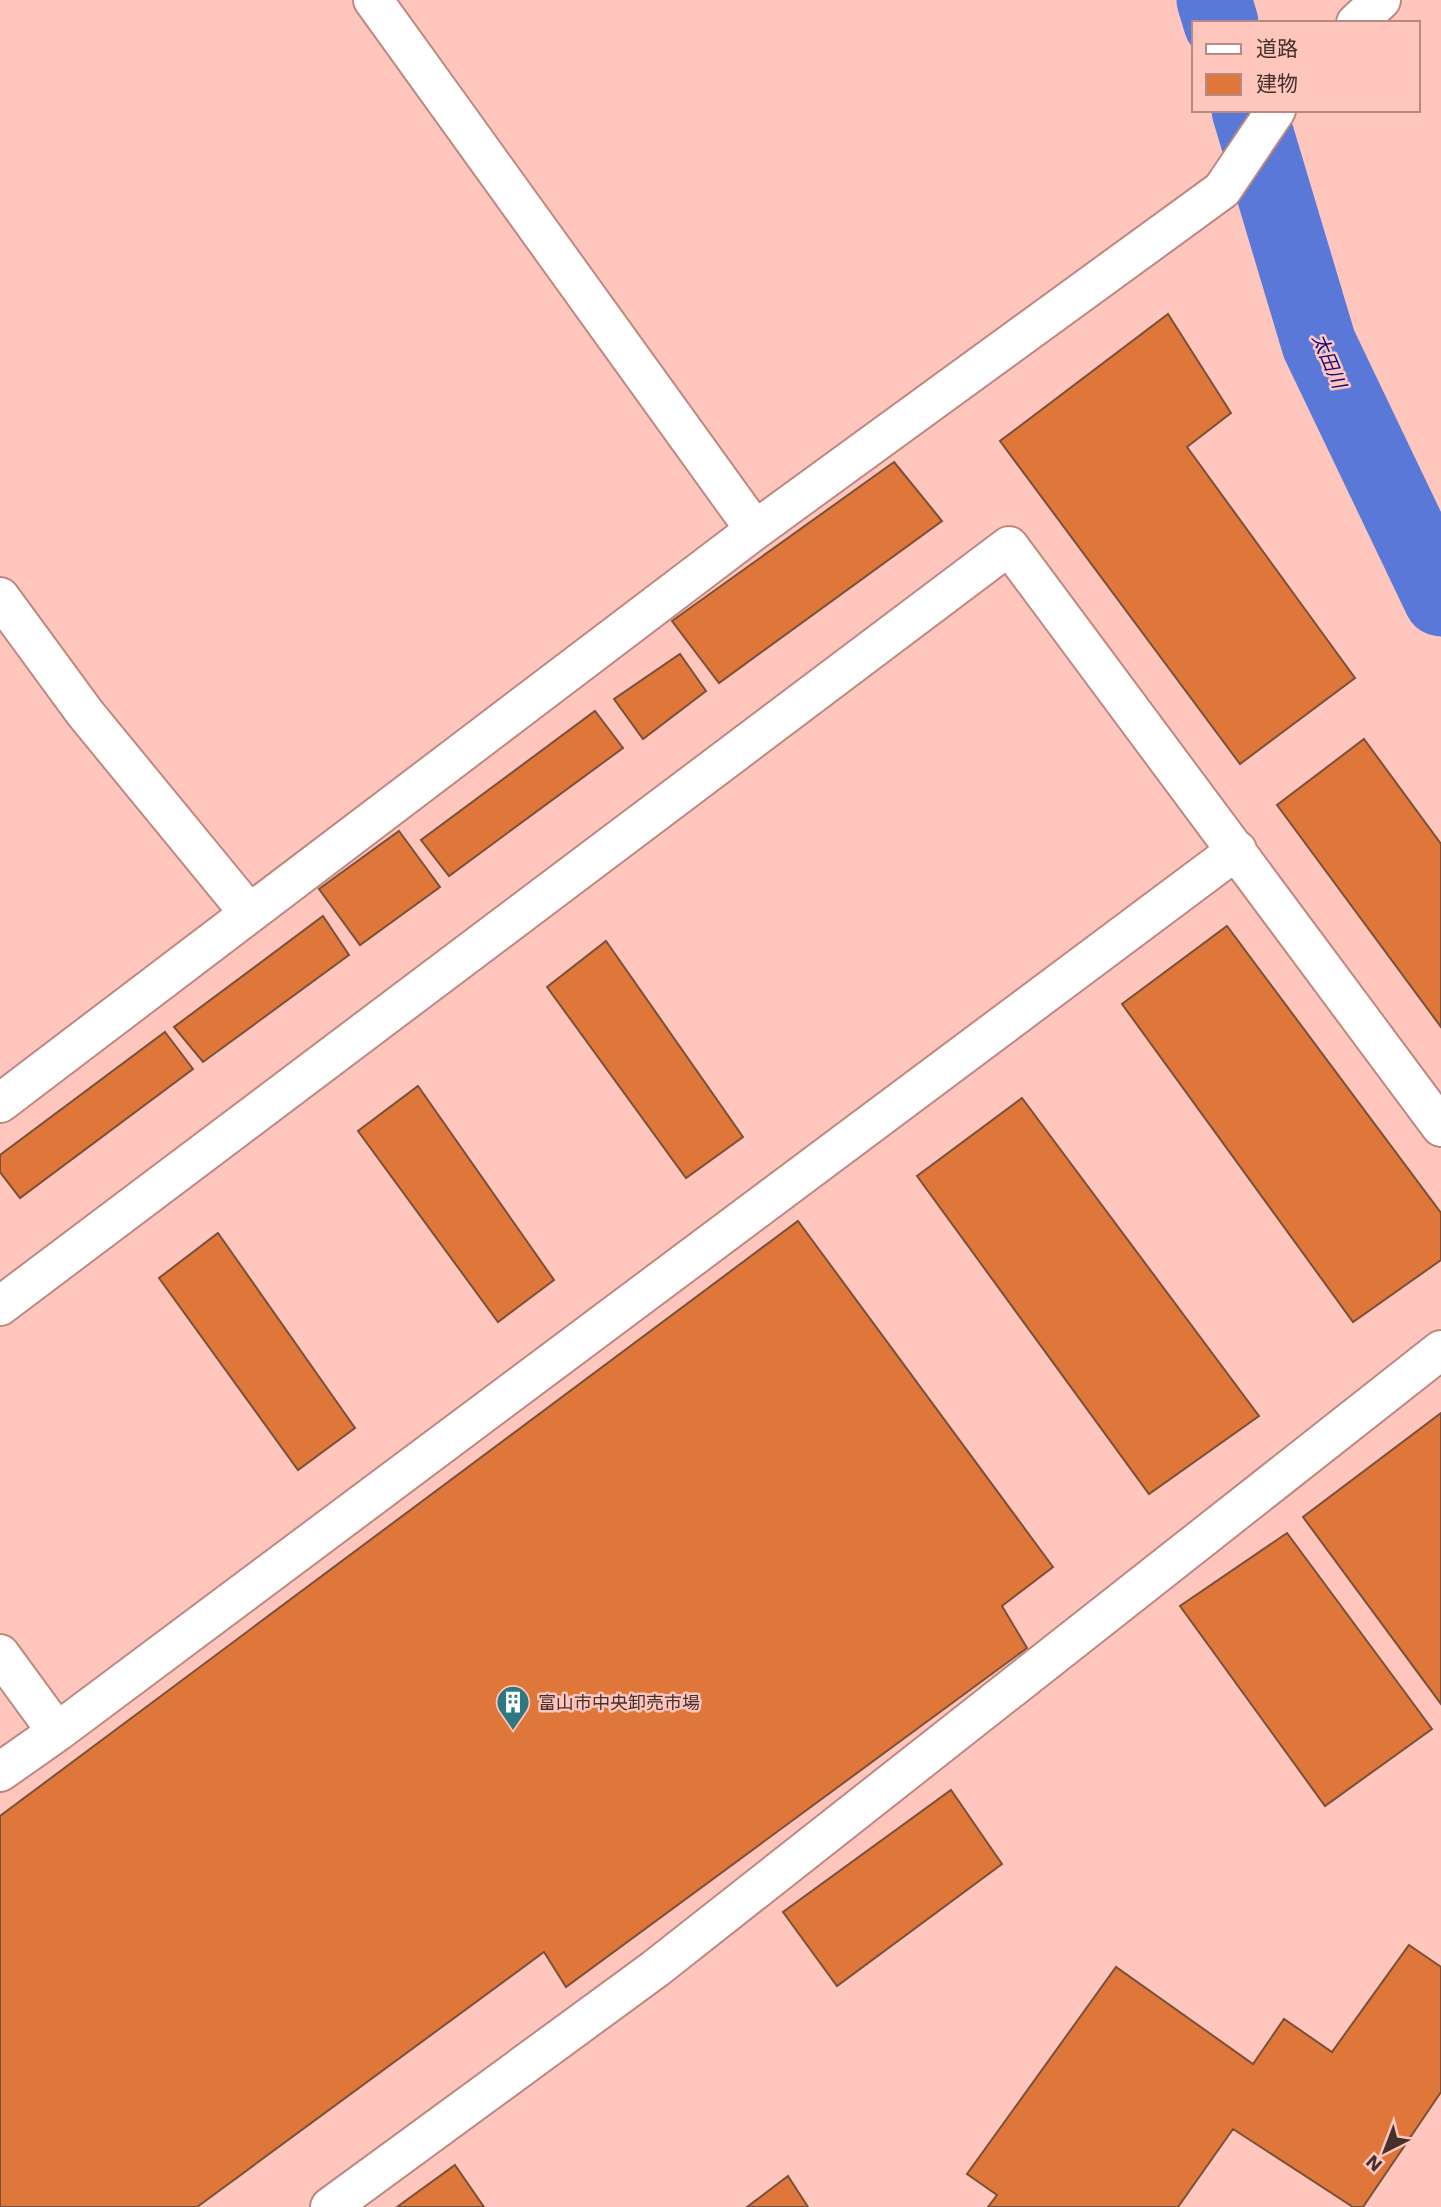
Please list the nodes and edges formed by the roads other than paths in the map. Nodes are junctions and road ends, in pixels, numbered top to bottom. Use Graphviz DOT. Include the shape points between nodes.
graph roads {
  1 [pos="373,0"];
  2 [pos="1381,0"];
  3 [pos="1358,21"];
  4 [pos="1275,112"];
  5 [pos="755,530"];
  6 [pos="0,597"];
  7 [pos="1237,850"];
  8 [pos="249,913"];
  9 [pos="0,1102"];
  10 [pos="1441,1127"];
  11 [pos="0,1306"];
  12 [pos="1441,1350"];
  13 [pos="0,1654"];
  14 [pos="57,1732"];
  15 [pos="0,1772"];
  16 [pos="330,2207"];
  1 -- 5 [label="street"];
  2 -- 3 [label="street"];
  4 -- 5 [label="street" via="1222,190"];
  5 -- 8 [label="street"];
  6 -- 8 [label="street" via="85,713"];
  7 -- 10 [label="street"];
  7 -- 11 [label="street" via="1009,546"];
  7 -- 14 [label="street"];
  8 -- 9 [label="street"];
  12 -- 16 [label="street" via="655,1969"];
  13 -- 14 [label="street"];
  14 -- 15 [label="street"];
}
